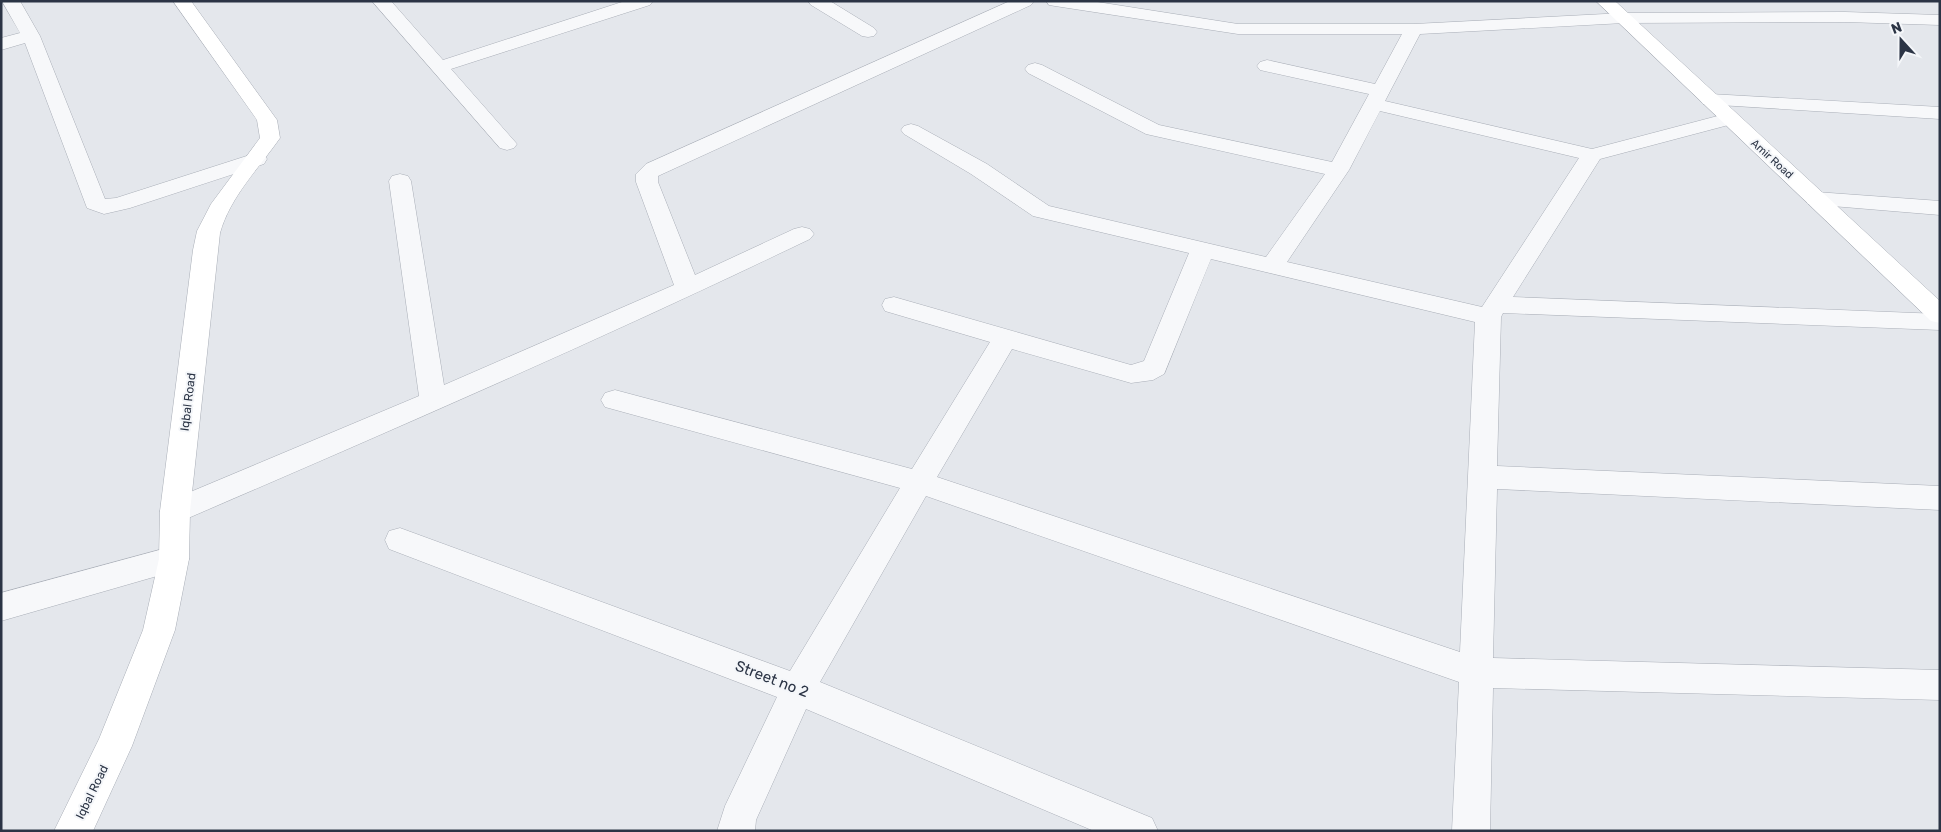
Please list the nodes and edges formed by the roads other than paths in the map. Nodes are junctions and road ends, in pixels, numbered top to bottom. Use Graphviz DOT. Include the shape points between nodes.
graph roads {
  1 [pos="11,1"];
  2 [pos="182,1"];
  3 [pos="381,1"];
  4 [pos="644,1"];
  5 [pos="817,1"];
  6 [pos="1025,1"];
  7 [pos="1055,1"];
  8 [pos="1605,1"];
  9 [pos="1624,18"];
  10 [pos="1940,20"];
  11 [pos="1414,29"];
  12 [pos="868,32"];
  13 [pos="31,36"];
  14 [pos="1,44"];
  15 [pos="1267,66"];
  16 [pos="439,67"];
  17 [pos="1035,69"];
  18 [pos="1378,98"];
  19 [pos="1710,100"];
  20 [pos="1940,113"];
  21 [pos="1729,119"];
  22 [pos="911,130"];
  23 [pos="507,144"];
  24 [pos="1592,155"];
  25 [pos="256,159"];
  26 [pos="1338,170"];
  27 [pos="400,181"];
  28 [pos="1816,199"];
  29 [pos="1940,208"];
  30 [pos="802,234"];
  31 [pos="1203,248"];
  32 [pos="1272,265"];
  33 [pos="688,288"];
  34 [pos="894,305"];
  35 [pos="1492,311"];
  36 [pos="1940,315"];
  37 [pos="1940,322"];
  38 [pos="1006,338"];
  39 [pos="615,400"];
  40 [pos="433,402"];
  41 [pos="1484,478"];
  42 [pos="919,482"];
  43 [pos="1940,498"];
  44 [pos="175,511"];
  45 [pos="400,540"];
  46 [pos="174,560"];
  47 [pos="1,607"];
  48 [pos="1477,673"];
  49 [pos="1940,685"];
  50 [pos="798,689"];
  51 [pos="73,831"];
  52 [pos="736,831"];
  53 [pos="1139,831"];
  54 [pos="1472,831"];
  1 -- 13 [label="street"];
  2 -- 25 [label="street, Iqbal Road" via="267,120 270,138"];
  3 -- 16 [label="street"];
  4 -- 16 [label="street"];
  5 -- 12 [label="street"];
  6 -- 33 [label="street" via="647,174 647,182"];
  7 -- 11 [label="street" via="1238,29"];
  8 -- 9 [label="street, Amir Road"];
  9 -- 10 [label="street"];
  9 -- 11 [label="street"];
  9 -- 19 [label="street, Amir Road"];
  11 -- 18 [label="street"];
  13 -- 14 [label="street"];
  13 -- 25 [label="street" via="95,203 104,207 122,203"];
  15 -- 18 [label="street"];
  16 -- 23 [label="street"];
  17 -- 26 [label="street" via="1153,130"];
  18 -- 24 [label="street"];
  18 -- 26 [label="street"];
  19 -- 20 [label="street"];
  19 -- 21 [label="street, Amir Road"];
  21 -- 24 [label="street"];
  21 -- 28 [label="street, Amir Road"];
  22 -- 31 [label="street" via="1042,211"];
  24 -- 35 [label="street"];
  25 -- 44 [label="street, Iqbal Road" via="225,198 210,228"];
  26 -- 32 [label="street"];
  27 -- 40 [label="street"];
  28 -- 29 [label="street"];
  28 -- 36 [label="street, Amir Road"];
  30 -- 33 [label="street"];
  31 -- 32 [label="street"];
  31 -- 38 [label="street" via="1155,367 1144,373 1131,374"];
  32 -- 35 [label="street"];
  33 -- 40 [label="street"];
  34 -- 38 [label="street"];
  35 -- 37 [label="street"];
  35 -- 41 [label="street"];
  38 -- 42 [label="street"];
  39 -- 42 [label="street"];
  40 -- 44 [label="street"];
  41 -- 43 [label="street"];
  41 -- 48 [label="street"];
  42 -- 48 [label="street"];
  42 -- 50 [label="street"];
  44 -- 46 [label="street, Iqbal Road"];
  45 -- 50 [label="street, Street no 2"];
  46 -- 47 [label="street"];
  46 -- 51 [label="street, Iqbal Road" via="159,630 114,746"];
  48 -- 49 [label="street"];
  48 -- 54 [label="street"];
  50 -- 52 [label="street" via="738,819"];
  50 -- 53 [label="street, Street no 2"];
}
